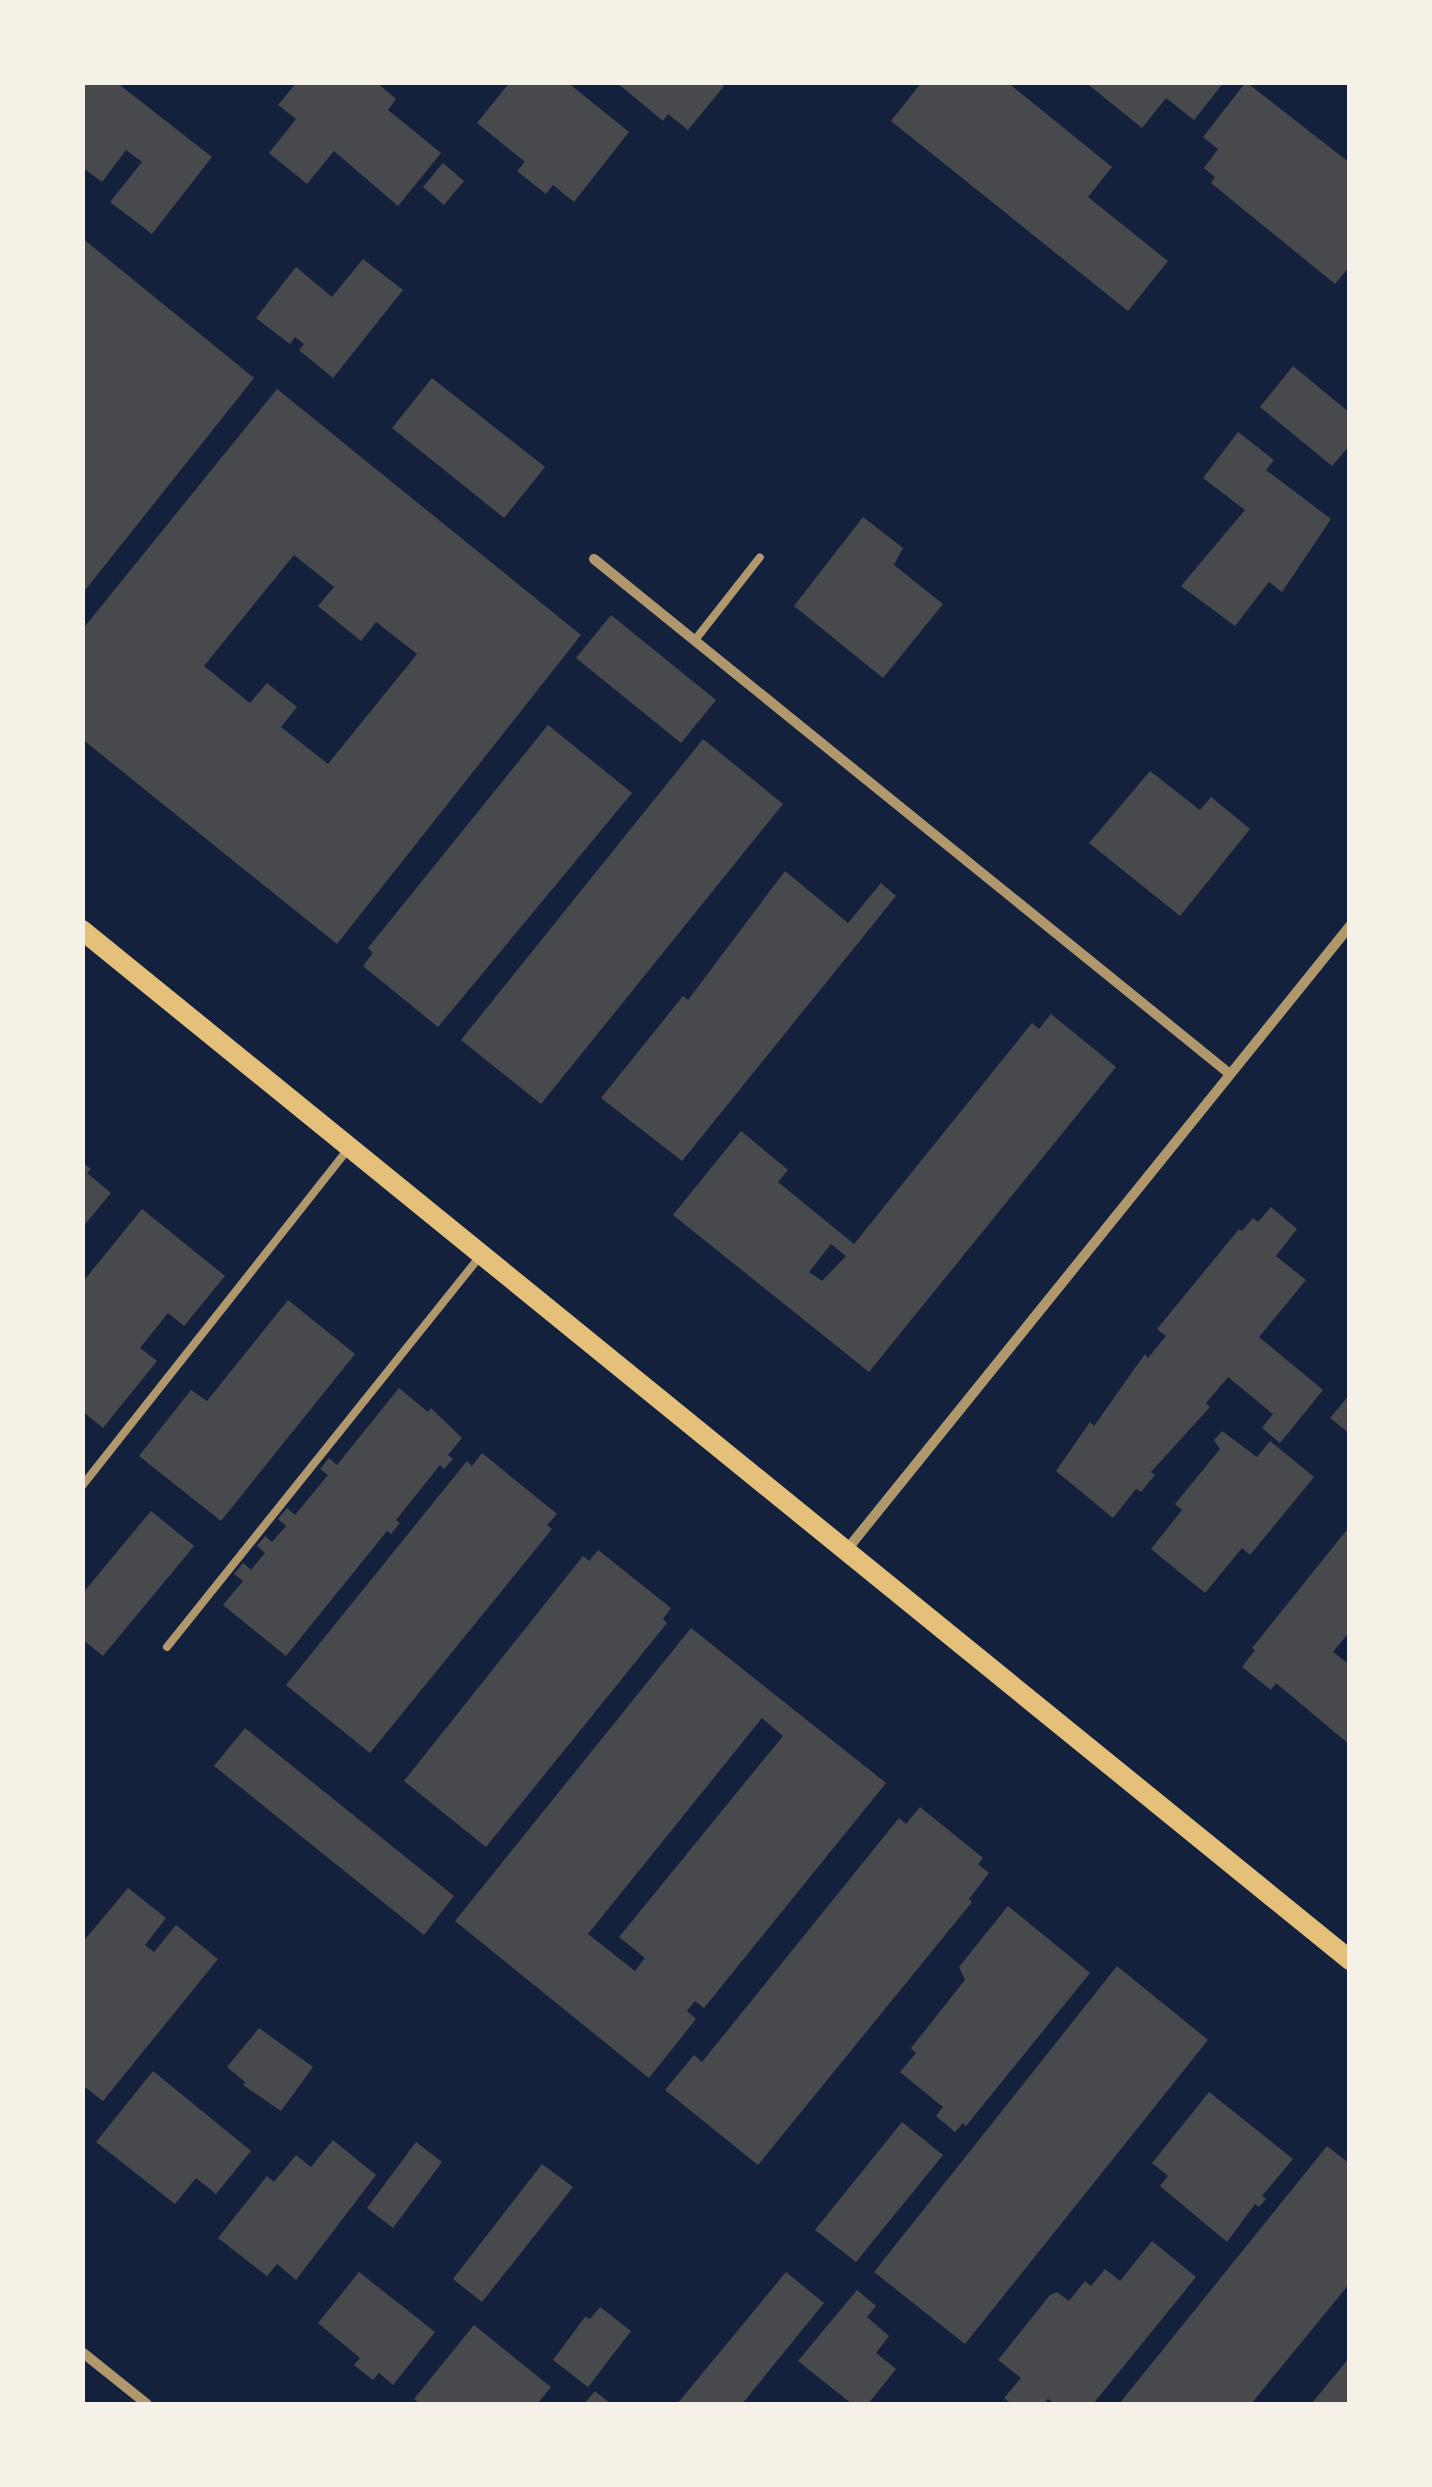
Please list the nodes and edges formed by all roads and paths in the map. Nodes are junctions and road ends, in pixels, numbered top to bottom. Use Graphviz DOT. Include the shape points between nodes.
graph roads {
  1 [pos="760,557"];
  2 [pos="594,559"];
  3 [pos="695,640"];
  4 [pos="1350,926"];
  5 [pos="82,930"];
  6 [pos="1230,1074"];
  7 [pos="349,1148"];
  8 [pos="481,1255"];
  9 [pos="82,1486"];
  10 [pos="845,1552"];
  11 [pos="167,1647"];
  12 [pos="1350,1960"];
  13 [pos="82,2352"];
  14 [pos="147,2404"];
  1 -- 3 [label="lane"];
  2 -- 3 [label="street"];
  3 -- 6 [label="street"];
  4 -- 6 [label="street"];
  5 -- 7 [label="main road"];
  6 -- 10 [label="street"];
  7 -- 8 [label="main road"];
  7 -- 9 [label="lane"];
  8 -- 10 [label="main road"];
  8 -- 11 [label="lane"];
  10 -- 12 [label="main road"];
  13 -- 14 [label="street"];
}
